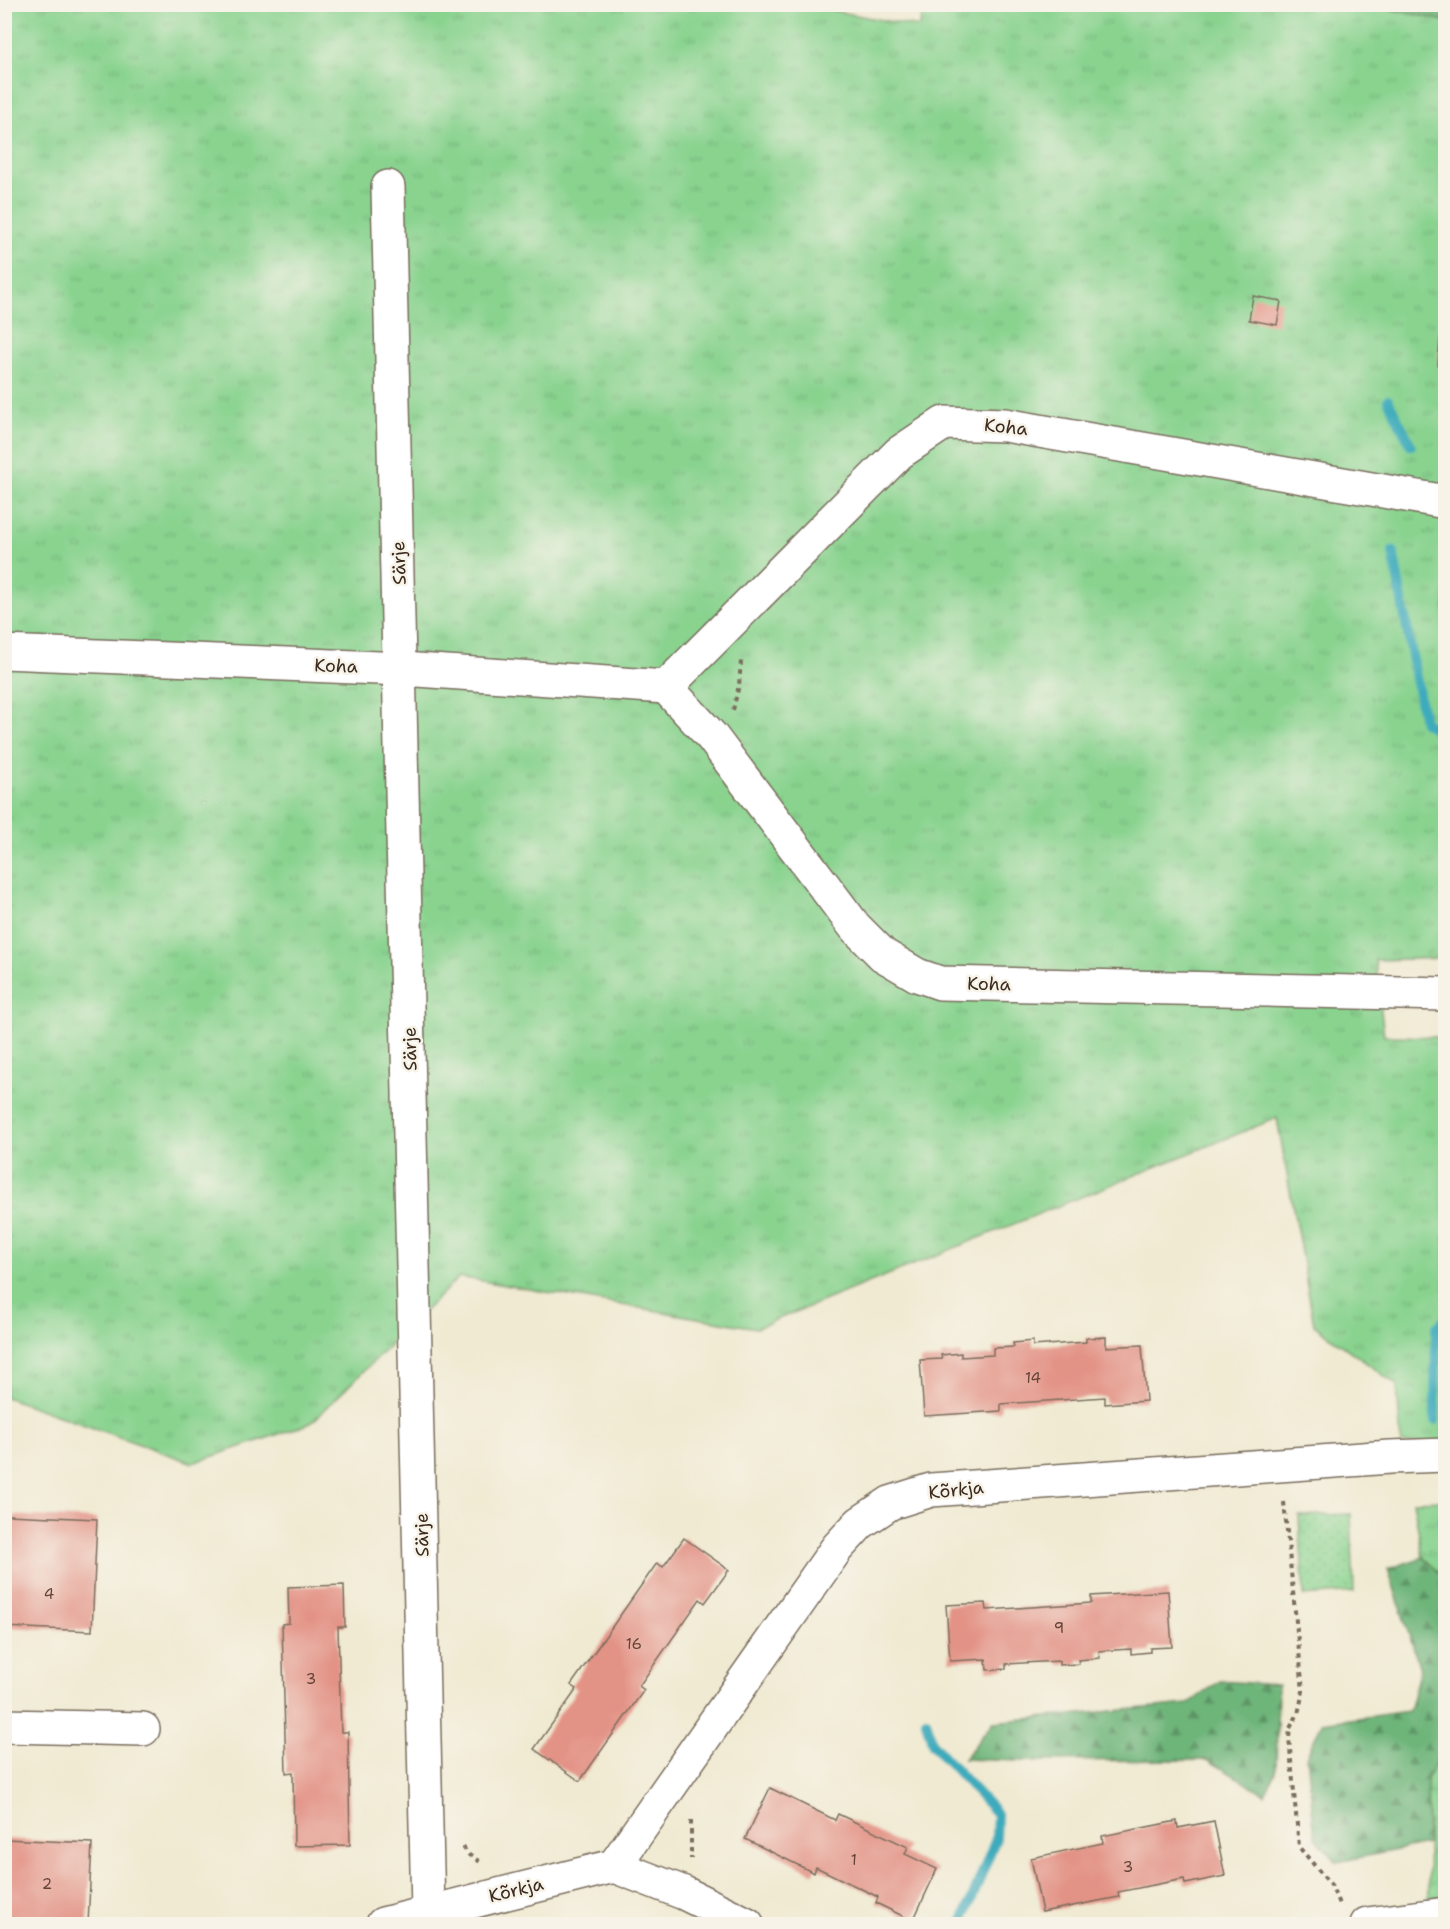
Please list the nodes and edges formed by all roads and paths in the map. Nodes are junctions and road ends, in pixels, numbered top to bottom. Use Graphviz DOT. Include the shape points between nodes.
graph roads {
  1 [pos="388,187"];
  2 [pos="1446,502"];
  3 [pos="4,652"];
  4 [pos="402,669"];
  5 [pos="666,687"];
  6 [pos="1446,994"];
  7 [pos="1446,1455"];
  8 [pos="1295,1501"];
  9 [pos="4,1726"];
  10 [pos="142,1729"];
  11 [pos="691,1814"];
  12 [pos="614,1866"];
  13 [pos="684,1893"];
  14 [pos="428,1912"];
  15 [pos="1446,1914"];
  16 [pos="1353,1916"];
  17 [pos="383,1924"];
  18 [pos="747,1924"];
  1 -- 4 [label="street, Särje"];
  2 -- 5 [label="street, Koha" via="1005,425 945,423 899,453"];
  3 -- 4 [label="street, Koha"];
  4 -- 5 [label="street, Koha"];
  4 -- 14 [label="street, Särje"];
  5 -- 6 [label="street, Koha" via="712,737 855,927 884,955 917,975 940,983"];
  7 -- 12 [label="street, Kõrkja" via="931,1490 890,1503 860,1523 837,1548"];
  8 -- 16 [label="path" via="1284,1502 1303,1691 1289,1738 1299,1847"];
  9 -- 10 [label="street"];
  11 -- 13 [label="path" via="693,1872"];
  12 -- 13 [label="street"];
  12 -- 14 [label="street, Kõrkja"];
  13 -- 18 [label="street"];
  14 -- 17 [label="street, Kõrkja"];
  15 -- 16 [label="street"];
}
